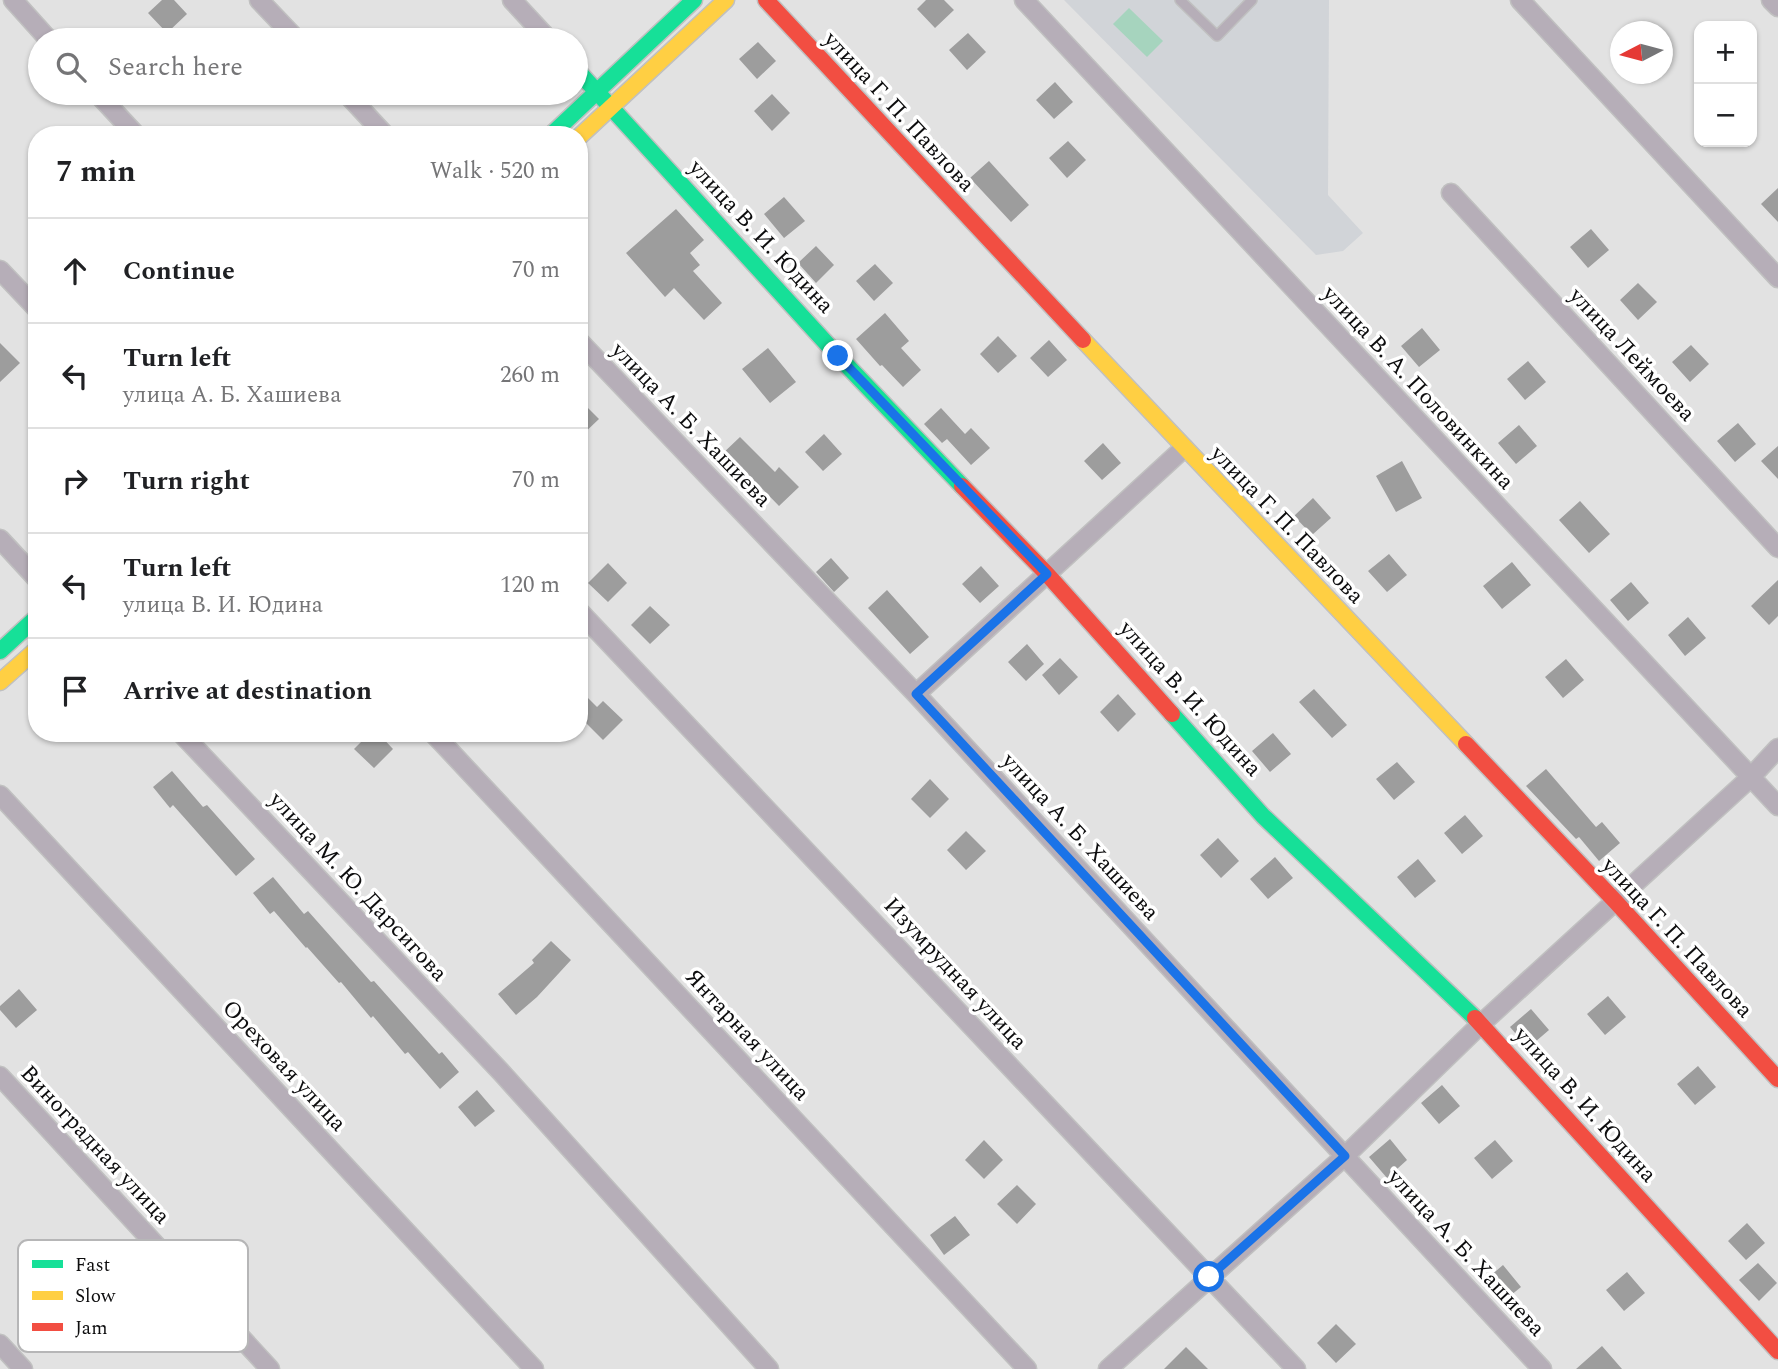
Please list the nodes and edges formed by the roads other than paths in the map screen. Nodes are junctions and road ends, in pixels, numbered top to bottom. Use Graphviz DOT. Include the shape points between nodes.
graph roads {
  1 [pos="13,0"];
  2 [pos="259,0"];
  3 [pos="512,0"];
  4 [pos="694,0"];
  5 [pos="726,0"];
  6 [pos="766,0"];
  7 [pos="1024,0"];
  8 [pos="1180,0"];
  9 [pos="1252,0"];
  10 [pos="1520,0"];
  11 [pos="1772,0"];
  12 [pos="1778,7"];
  13 [pos="38,28"];
  14 [pos="286,28"];
  15 [pos="538,28"];
  16 [pos="588,83"];
  17 [pos="596,92"];
  18 [pos="588,100"];
  19 [pos="108,105"];
  20 [pos="357,105"];
  21 [pos="582,105"];
  22 [pos="611,108"];
  23 [pos="127,126"];
  24 [pos="377,126"];
  25 [pos="560,126"];
  26 [pos="588,129"];
  27 [pos="1451,193"];
  28 [pos="0,270"];
  29 [pos="1778,278"];
  30 [pos="28,300"];
  31 [pos="588,350"];
  32 [pos="1184,448"];
  33 [pos="0,540"];
  34 [pos="1778,548"];
  35 [pos="28,570"];
  36 [pos="1047,574"];
  37 [pos="588,621"];
  38 [pos="28,625"];
  39 [pos="0,651"];
  40 [pos="28,657"];
  41 [pos="0,682"];
  42 [pos="916,694"];
  43 [pos="189,742"];
  44 [pos="441,742"];
  45 [pos="1778,748"];
  46 [pos="1750,778"];
  47 [pos="0,795"];
  48 [pos="1778,806"];
  49 [pos="1615,901"];
  50 [pos="1481,1024"];
  51 [pos="0,1076"];
  52 [pos="1778,1079"];
  53 [pos="1345,1156"];
  54 [pos="151,1240"];
  55 [pos="1209,1277"];
  56 [pos="0,1344"];
  57 [pos="248,1345"];
  58 [pos="1778,1351"];
  59 [pos="23,1369"];
  60 [pos="270,1369"];
  61 [pos="534,1369"];
  62 [pos="769,1369"];
  63 [pos="1027,1369"];
  64 [pos="1108,1369"];
  65 [pos="1296,1369"];
  66 [pos="1542,1369"];
  1 -- 13 [label="street"];
  2 -- 14 [label="street"];
  3 -- 15 [label="street"];
  4 -- 17 [label="street"];
  5 -- 22 [label="street"];
  6 -- 32 [label="street, улица Г. П. Павлова"];
  7 -- 46 [label="street, улица В. А. Половинкина"];
  8 -- 9 [label="lane" via="1217,36"];
  10 -- 29 [label="street"];
  11 -- 12 [label="street"];
  16 -- 17 [label="street, улица В. И. Юдина"];
  17 -- 18 [label="street"];
  17 -- 22 [label="street, улица В. И. Юдина"];
  19 -- 23 [label="street"];
  20 -- 24 [label="street"];
  21 -- 25 [label="street"];
  22 -- 26 [label="street"];
  22 -- 36 [label="street, улица В. И. Юдина" via="838,356"];
  27 -- 34 [label="street, улица Леймоева"];
  28 -- 30 [label="street"];
  31 -- 42 [label="street, улица А. Б. Хашиева"];
  32 -- 36 [label="street"];
  32 -- 49 [label="street, улица Г. П. Павлова"];
  33 -- 35 [label="street"];
  36 -- 42 [label="street"];
  36 -- 50 [label="street, улица В. И. Юдина" via="1263,816"];
  37 -- 55 [label="street, Изумрудная улица"];
  38 -- 39 [label="street"];
  40 -- 41 [label="street"];
  42 -- 53 [label="street, улица А. Б. Хашиева"];
  43 -- 62 [label="street, улица М. Ю. Дарсигова" via="501,1072"];
  44 -- 63 [label="street, Янтарная улица"];
  45 -- 46 [label="street"];
  46 -- 48 [label="street, улица В. А. Половинкина"];
  46 -- 49 [label="street"];
  47 -- 61 [label="street, Ореховая улица"];
  49 -- 50 [label="street"];
  49 -- 52 [label="street, улица Г. П. Павлова"];
  50 -- 53 [label="street"];
  50 -- 58 [label="street, улица В. И. Юдина"];
  51 -- 54 [label="street, Виноградная улица"];
  53 -- 55 [label="street"];
  53 -- 66 [label="street, улица А. Б. Хашиева"];
  55 -- 64 [label="street"];
  55 -- 65 [label="street, Изумрудная улица"];
  56 -- 59 [label="street"];
  57 -- 60 [label="street, Виноградная улица"];
}
